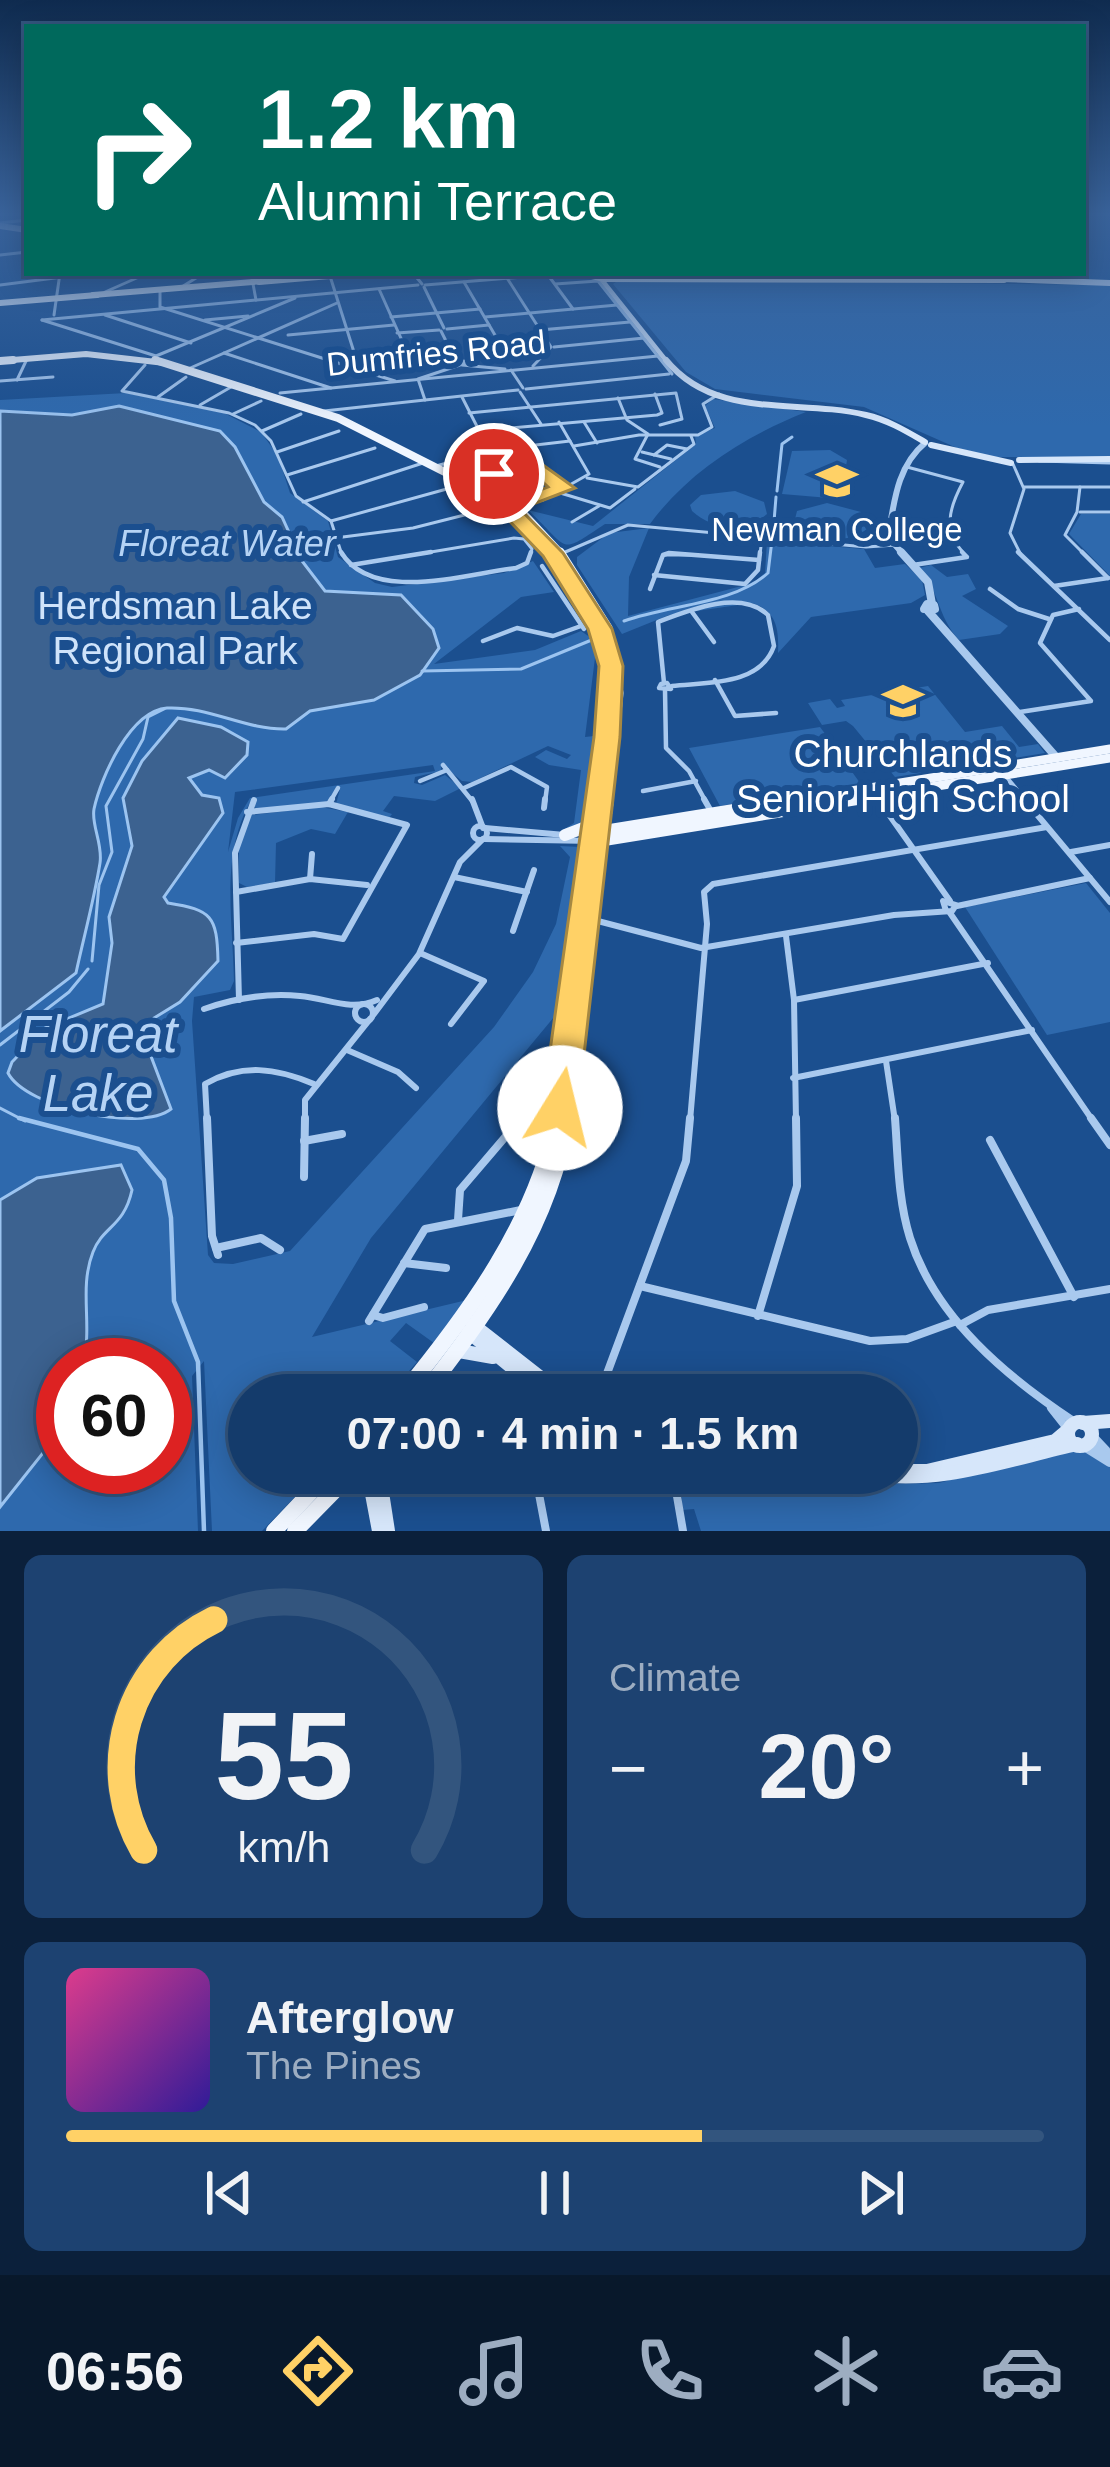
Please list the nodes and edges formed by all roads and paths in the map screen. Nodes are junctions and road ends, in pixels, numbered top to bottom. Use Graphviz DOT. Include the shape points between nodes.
graph roads {
  1 [pos="58,284"];
  2 [pos="125,284"];
  3 [pos="186,284"];
  4 [pos="232,284"];
  5 [pos="253,284"];
  6 [pos="332,284"];
  7 [pos="433,284"];
  8 [pos="465,284"];
  9 [pos="511,284"];
  10 [pos="554,284"];
  11 [pos="607,284"];
  12 [pos="609,284"];
  13 [pos="421,286"];
  14 [pos="180,288"];
  15 [pos="379,289"];
  16 [pos="160,290"];
  17 [pos="109,292"];
  18 [pos="334,293"];
  19 [pos="300,296"];
  20 [pos="56,298"];
  21 [pos="256,300"];
  22 [pos="0,302"];
  23 [pos="338,303"];
  24 [pos="617,305"];
  25 [pos="160,307"];
  26 [pos="480,309"];
  27 [pos="573,309"];
  28 [pos="98,312"];
  29 [pos="435,313"];
  30 [pos="529,313"];
  31 [pos="53,316"];
  32 [pos="253,316"];
  33 [pos="391,317"];
  34 [pos="484,317"];
  35 [pos="200,320"];
  36 [pos="630,322"];
  37 [pos="394,325"];
  38 [pos="489,325"];
  39 [pos="286,326"];
  40 [pos="225,328"];
  41 [pos="346,330"];
  42 [pos="443,330"];
  43 [pos="540,330"];
  44 [pos="397,333"];
  45 [pos="288,334"];
  46 [pos="258,338"];
  47 [pos="644,338"];
  48 [pos="191,343"];
  49 [pos="551,347"];
  50 [pos="290,348"];
  51 [pos="224,353"];
  52 [pos="54,356"];
  53 [pos="658,356"];
  54 [pos="65,357"];
  55 [pos="356,359"];
  56 [pos="150,360"];
  57 [pos="25,361"];
  58 [pos="0,362"];
  59 [pos="342,363"];
  60 [pos="460,363"];
  61 [pos="485,366"];
  62 [pos="359,368"];
  63 [pos="530,369"];
  64 [pos="441,370"];
  65 [pos="511,370"];
  66 [pos="187,373"];
  67 [pos="483,373"];
  68 [pos="678,373"];
  69 [pos="53,376"];
  70 [pos="652,376"];
  71 [pos="447,377"];
  72 [pos="418,379"];
  73 [pos="17,380"];
  74 [pos="0,381"];
  75 [pos="395,381"];
  76 [pos="235,385"];
  77 [pos="222,387"];
  78 [pos="331,388"];
  79 [pos="522,390"];
  80 [pos="275,393"];
  81 [pos="655,394"];
  82 [pos="461,396"];
  83 [pos="158,397"];
  84 [pos="714,397"];
  85 [pos="617,398"];
  86 [pos="261,400"];
  87 [pos="425,400"];
  88 [pos="198,406"];
  89 [pos="531,407"];
  90 [pos="469,413"];
  91 [pos="233,414"];
  92 [pos="301,414"];
  93 [pos="323,414"];
  94 [pos="652,416"];
  95 [pos="626,417"];
  96 [pos="583,420"];
  97 [pos="559,422"];
  98 [pos="542,424"];
  99 [pos="660,425"];
  100 [pos="262,431"];
  101 [pos="339,431"];
  102 [pos="478,431"];
  103 [pos="648,434"];
  104 [pos="666,435"];
  105 [pos="691,436"];
  106 [pos="597,442"];
  107 [pos="572,443"];
  108 [pos="928,444"];
  109 [pos="526,446"];
  110 [pos="375,448"];
  111 [pos="687,449"];
  112 [pos="489,451"];
  113 [pos="277,452"];
  114 [pos="641,452"];
  115 [pos="654,455"];
  116 [pos="467,458"];
  117 [pos="671,460"];
  118 [pos="1110,461"];
  119 [pos="458,463"];
  120 [pos="909,463"];
  121 [pos="429,464"];
  122 [pos="1016,464"];
  123 [pos="536,466"];
  124 [pos="660,467"];
  125 [pos="490,475"];
  126 [pos="287,476"];
  127 [pos="586,478"];
  128 [pos="1024,487"];
  129 [pos="1080,487"];
  130 [pos="1110,487"];
  131 [pos="565,488"];
  132 [pos="635,488"];
  133 [pos="556,492"];
  134 [pos="303,502"];
  135 [pos="512,504"];
  136 [pos="598,506"];
  137 [pos="1077,512"];
  138 [pos="1110,512"];
  139 [pos="332,521"];
  140 [pos="572,522"];
  141 [pos="762,537"];
  142 [pos="335,538"];
  143 [pos="893,542"];
  144 [pos="578,548"];
  145 [pos="556,550"];
  146 [pos="759,560"];
  147 [pos="351,565"];
  148 [pos="542,566"];
  149 [pos="913,566"];
  150 [pos="654,575"];
  151 [pos="1109,578"];
  152 [pos="575,582"];
  153 [pos="552,586"];
  154 [pos="1054,586"];
  155 [pos="650,589"];
  156 [pos="990,590"];
  157 [pos="1079,609"];
  158 [pos="692,612"];
  159 [pos="1049,619"];
  160 [pos="1110,640"];
  161 [pos="483,641"];
  162 [pos="714,642"];
  163 [pos="715,680"];
  164 [pos="667,686"];
  165 [pos="776,712"];
  166 [pos="1019,712"];
  167 [pos="1110,754"];
  168 [pos="1056,763"];
  169 [pos="1006,771"];
  170 [pos="420,781"];
  171 [pos="696,781"];
  172 [pos="338,788"];
  173 [pos="464,788"];
  174 [pos="857,789"];
  175 [pos="643,791"];
  176 [pos="877,797"];
  177 [pos="254,800"];
  178 [pos="328,804"];
  179 [pos="544,808"];
  180 [pos="607,811"];
  181 [pos="248,812"];
  182 [pos="715,818"];
  183 [pos="1048,827"];
  184 [pos="481,828"];
  185 [pos="634,832"];
  186 [pos="566,835"];
  187 [pos="483,839"];
  188 [pos="598,840"];
  189 [pos="578,842"];
  190 [pos="1110,845"];
  191 [pos="470,850"];
  192 [pos="913,850"];
  193 [pos="1071,852"];
  194 [pos="312,854"];
  195 [pos="534,870"];
  196 [pos="454,877"];
  197 [pos="1090,878"];
  198 [pos="310,879"];
  199 [pos="370,886"];
  200 [pos="236,892"];
  201 [pos="527,892"];
  202 [pos="1110,902"];
  203 [pos="949,906"];
  204 [pos="594,920"];
  205 [pos="514,931"];
  206 [pos="786,936"];
  207 [pos="236,943"];
  208 [pos="701,948"];
  209 [pos="420,953"];
  210 [pos="988,963"];
  211 [pos="386,993"];
  212 [pos="238,1000"];
  213 [pos="794,1000"];
  214 [pos="334,1002"];
  215 [pos="363,1006"];
  216 [pos="204,1010"];
  217 [pos="355,1017"];
  218 [pos="372,1017"];
  219 [pos="451,1024"];
  220 [pos="1032,1030"];
  221 [pos="354,1036"];
  222 [pos="347,1050"];
  223 [pos="568,1052"];
  224 [pos="886,1061"];
  225 [pos="793,1078"];
  226 [pos="314,1084"];
  227 [pos="416,1088"];
  228 [pos="528,1089"];
  229 [pos="515,1105"];
  230 [pos="526,1106"];
  231 [pos="513,1122"];
  232 [pos="342,1134"];
  233 [pos="990,1140"];
  234 [pos="304,1142"];
  235 [pos="1110,1145"];
  236 [pos="304,1178"];
  237 [pos="532,1212"];
  238 [pos="458,1220"];
  239 [pos="280,1250"];
  240 [pos="403,1262"];
  241 [pos="446,1268"];
  242 [pos="640,1286"];
  243 [pos="1110,1289"];
  244 [pos="1074,1297"];
  245 [pos="424,1307"];
  246 [pos="758,1316"];
  247 [pos="958,1323"];
  248 [pos="468,1326"];
  249 [pos="459,1351"];
  250 [pos="503,1362"];
  251 [pos="422,1374"];
  252 [pos="440,1374"];
  253 [pos="523,1374"];
  254 [pos="529,1374"];
  255 [pos="609,1374"];
  256 [pos="1110,1425"];
  257 [pos="1080,1434"];
  258 [pos="1110,1459"];
  259 [pos="918,1472"];
  260 [pos="918,1480"];
  261 [pos="309,1494"];
  262 [pos="331,1494"];
  263 [pos="372,1494"];
  264 [pos="382,1494"];
  265 [pos="539,1494"];
  266 [pos="677,1494"];
  267 [pos="274,1531"];
  268 [pos="295,1531"];
  269 [pos="379,1531"];
  270 [pos="388,1531"];
  271 [pos="546,1531"];
  272 [pos="683,1531"];
  1 -- 20 [label="street"];
  2 -- 17 [label="street"];
  3 -- 14 [label="street"];
  4 -- 14 [label="main road"];
  5 -- 21 [label="street"];
  6 -- 18 [label="street"];
  7 -- 13 [label="street"];
  8 -- 26 [label="street"];
  9 -- 30 [label="street"];
  10 -- 27 [label="street"];
  11 -- 24 [label="street"];
  12 -- 68 [label="main road"];
  13 -- 15 [label="street"];
  13 -- 29 [label="street"];
  14 -- 16 [label="main road"];
  15 -- 18 [label="street"];
  15 -- 33 [label="street"];
  16 -- 17 [label="main road"];
  16 -- 25 [label="street"];
  17 -- 20 [label="main road"];
  18 -- 19 [label="street"];
  18 -- 23 [label="street"];
  19 -- 21 [label="street"];
  19 -- 32 [label="street"];
  20 -- 22 [label="main road"];
  20 -- 31 [label="street"];
  21 -- 25 [label="street"];
  23 -- 39 [label="street"];
  23 -- 41 [label="street"];
  24 -- 27 [label="street"];
  24 -- 36 [label="street"];
  25 -- 28 [label="street"];
  25 -- 35 [label="street"];
  26 -- 29 [label="street"];
  26 -- 34 [label="street"];
  27 -- 30 [label="street"];
  28 -- 31 [label="street"];
  28 -- 48 [label="street"];
  29 -- 33 [label="street"];
  29 -- 42 [label="street"];
  30 -- 34 [label="street"];
  30 -- 43 [label="street"];
  31 -- 56 [label="street" via="42,320"];
  32 -- 35 [label="street"];
  32 -- 40 [label="street"];
  33 -- 37 [label="street"];
  34 -- 38 [label="street"];
  35 -- 40 [label="street"];
  36 -- 43 [label="street"];
  36 -- 47 [label="street"];
  37 -- 41 [label="street"];
  37 -- 44 [label="street"];
  38 -- 42 [label="street"];
  38 -- 60 [label="street" via="498,347"];
  39 -- 45 [label="street"];
  39 -- 46 [label="street"];
  40 -- 46 [label="street"];
  40 -- 48 [label="street"];
  41 -- 45 [label="street"];
  41 -- 55 [label="street"];
  42 -- 44 [label="street"];
  42 -- 60 [label="street"];
  43 -- 49 [label="street"];
  44 -- 60 [label="street" via="408,354"];
  45 -- 50 [label="street"];
  46 -- 50 [label="street"];
  46 -- 51 [label="street"];
  47 -- 49 [label="street"];
  47 -- 53 [label="street"];
  48 -- 56 [label="street"];
  49 -- 63 [label="street"];
  50 -- 59 [label="street"];
  51 -- 66 [label="street"];
  51 -- 78 [label="street"];
  52 -- 54 [label="main road"];
  52 -- 56 [label="main road"];
  52 -- 57 [label="main road"];
  53 -- 63 [label="street, Dumfries Road"];
  53 -- 68 [label="street"];
  54 -- 56 [label="main road"];
  54 -- 57 [label="main road"];
  55 -- 59 [label="street"];
  55 -- 62 [label="street"];
  56 -- 66 [label="main road"];
  56 -- 77 [label="main road"];
  56 -- 83 [label="street" via="124,392"];
  57 -- 58 [label="main road"];
  57 -- 73 [label="street"];
  59 -- 62 [label="street"];
  60 -- 61 [label="street"];
  60 -- 64 [label="street"];
  61 -- 65 [label="street"];
  61 -- 67 [label="street"];
  62 -- 75 [label="street"];
  63 -- 65 [label="street, Dumfries Road"];
  64 -- 71 [label="street"];
  64 -- 72 [label="street"];
  65 -- 67 [label="street, Dumfries Road"];
  65 -- 79 [label="street"];
  66 -- 76 [label="main road"];
  66 -- 83 [label="street"];
  67 -- 71 [label="street, Dumfries Road"];
  68 -- 70 [label="street"];
  68 -- 70 [label="street"];
  68 -- 84 [label="main road"];
  69 -- 73 [label="street"];
  70 -- 79 [label="street"];
  71 -- 72 [label="street, Dumfries Road"];
  72 -- 75 [label="street, Dumfries Road"];
  72 -- 87 [label="street"];
  73 -- 74 [label="street"];
  75 -- 78 [label="street, Dumfries Road"];
  76 -- 77 [label="main road"];
  76 -- 80 [label="main road"];
  76 -- 93 [label="main road"];
  77 -- 88 [label="street"];
  78 -- 80 [label="street, Dumfries Road"];
  79 -- 82 [label="street"];
  79 -- 89 [label="street"];
  80 -- 93 [label="main road"];
  81 -- 85 [label="street"];
  81 -- 94 [label="street" via="662,413"];
  81 -- 99 [label="street" via="676,392 684,414"];
  82 -- 87 [label="street"];
  82 -- 90 [label="street"];
  83 -- 88 [label="street"];
  84 -- 105 [label="street" via="703,404 712,427"];
  84 -- 108 [label="main road" via="857,410"];
  84 -- 108 [label="main road" via="866,409"];
  85 -- 89 [label="street"];
  85 -- 95 [label="street"];
  86 -- 91 [label="street"];
  87 -- 93 [label="street"];
  88 -- 91 [label="street"];
  89 -- 90 [label="street"];
  89 -- 98 [label="street"];
  90 -- 102 [label="street"];
  91 -- 100 [label="street"];
  92 -- 100 [label="street"];
  93 -- 121 [label="main road"];
  94 -- 95 [label="street"];
  94 -- 99 [label="street"];
  95 -- 96 [label="street"];
  95 -- 103 [label="street"];
  96 -- 97 [label="street"];
  96 -- 106 [label="street"];
  97 -- 98 [label="street"];
  97 -- 107 [label="street"];
  98 -- 102 [label="street"];
  99 -- 104 [label="street"];
  100 -- 113 [label="street"];
  101 -- 113 [label="street"];
  102 -- 112 [label="street"];
  103 -- 104 [label="street"];
  103 -- 106 [label="street"];
  103 -- 114 [label="street"];
  104 -- 105 [label="street"];
  105 -- 111 [label="street"];
  106 -- 107 [label="street"];
  107 -- 109 [label="street"];
  107 -- 127 [label="street"];
  108 -- 120 [label="street"];
  108 -- 122 [label="main road"];
  109 -- 112 [label="street"];
  109 -- 123 [label="street"];
  110 -- 126 [label="street"];
  111 -- 115 [label="street" via="667,445"];
  111 -- 117 [label="street"];
  112 -- 116 [label="street"];
  113 -- 126 [label="street"];
  114 -- 115 [label="street"];
  114 -- 124 [label="street" via="635,459"];
  115 -- 117 [label="street"];
  116 -- 119 [label="street"];
  116 -- 121 [label="street"];
  117 -- 124 [label="street"];
  118 -- 122 [label="main road"];
  118 -- 122 [label="main road"];
  119 -- 121 [label="street"];
  119 -- 125 [label="street"];
  120 -- 143 [label="street" via="893,501"];
  120 -- 149 [label="street" via="963,482 950,508 950,538 967,556"];
  121 -- 134 [label="street"];
  121 -- 135 [label="main road"];
  121 -- 135 [label="main road"];
  122 -- 128 [label="street"];
  123 -- 125 [label="street"];
  123 -- 131 [label="street"];
  124 -- 132 [label="street"];
  125 -- 135 [label="street"];
  126 -- 134 [label="street"];
  127 -- 131 [label="street"];
  127 -- 132 [label="street"];
  128 -- 129 [label="street"];
  128 -- 154 [label="street" via="1008,535"];
  129 -- 130 [label="street"];
  129 -- 137 [label="street"];
  131 -- 133 [label="street"];
  132 -- 136 [label="street" via="615,507"];
  133 -- 135 [label="street"];
  133 -- 135 [label="street"];
  133 -- 136 [label="street"];
  134 -- 139 [label="street"];
  135 -- 145 [label="main road"];
  136 -- 140 [label="street"];
  137 -- 138 [label="street"];
  137 -- 151 [label="street" via="1065,535"];
  139 -- 142 [label="street"];
  139 -- 142 [label="street" via="453,487 492,507 413,529"];
  141 -- 143 [label="street"];
  141 -- 144 [label="street" via="628,525"];
  141 -- 146 [label="street"];
  142 -- 147 [label="street"];
  143 -- 149 [label="street"];
  144 -- 145 [label="street"];
  144 -- 145 [label="street"];
  145 -- 152 [label="main road"];
  146 -- 150 [label="street" via="669,553"];
  146 -- 150 [label="street" via="745,584"];
  147 -- 147 [label="street" via="514,538 532,550 516,568 397,585"];
  148 -- 153 [label="street"];
  149 -- 166 [label="street" via="928,582 931,607"];
  150 -- 155 [label="street"];
  151 -- 154 [label="street"];
  152 -- 153 [label="street"];
  152 -- 180 [label="main road" via="608,628 616,661"];
  152 -- 188 [label="main road" via="611,666"];
  153 -- 161 [label="street" via="582,628 553,636 517,628"];
  154 -- 157 [label="street"];
  156 -- 159 [label="street"];
  157 -- 159 [label="street"];
  157 -- 160 [label="street"];
  158 -- 162 [label="street"];
  158 -- 163 [label="street" via="754,604 771,624 768,664"];
  158 -- 164 [label="street" via="656,626"];
  159 -- 166 [label="street" via="1040,643 1093,698"];
  163 -- 164 [label="street"];
  163 -- 165 [label="street" via="735,716"];
  164 -- 171 [label="street" via="666,748"];
  166 -- 168 [label="street"];
  167 -- 168 [label="main road"];
  167 -- 168 [label="main road"];
  168 -- 169 [label="main road"];
  169 -- 174 [label="main road"];
  169 -- 176 [label="main road"];
  169 -- 183 [label="street"];
  170 -- 173 [label="street" via="445,768"];
  171 -- 175 [label="street"];
  171 -- 182 [label="street"];
  172 -- 178 [label="street"];
  173 -- 179 [label="street" via="511,767 547,787"];
  173 -- 184 [label="street"];
  174 -- 176 [label="street"];
  174 -- 182 [label="main road"];
  176 -- 182 [label="main road"];
  176 -- 192 [label="street"];
  177 -- 181 [label="street"];
  178 -- 181 [label="street"];
  178 -- 199 [label="street" via="406,825"];
  180 -- 185 [label="main road"];
  180 -- 188 [label="main road"];
  181 -- 200 [label="street" via="236,842"];
  182 -- 185 [label="main road"];
  183 -- 192 [label="street"];
  183 -- 193 [label="street"];
  184 -- 186 [label="street"];
  184 -- 187 [label="street"];
  184 -- 187 [label="street" via="489,835"];
  184 -- 191 [label="street"];
  185 -- 188 [label="main road"];
  185 -- 188 [label="main road"];
  186 -- 188 [label="main road"];
  187 -- 189 [label="street"];
  187 -- 191 [label="street"];
  188 -- 189 [label="main road"];
  188 -- 204 [label="main road"];
  188 -- 223 [label="main road"];
  190 -- 193 [label="street"];
  191 -- 196 [label="street"];
  192 -- 203 [label="street"];
  192 -- 208 [label="street" via="712,884 704,892"];
  193 -- 197 [label="street"];
  194 -- 198 [label="street"];
  195 -- 201 [label="street"];
  196 -- 201 [label="street"];
  196 -- 209 [label="street"];
  197 -- 202 [label="street"];
  197 -- 203 [label="street"];
  198 -- 199 [label="street"];
  198 -- 200 [label="street"];
  199 -- 207 [label="street" via="343,939 314,934"];
  200 -- 207 [label="street"];
  201 -- 205 [label="street"];
  203 -- 206 [label="street"];
  203 -- 210 [label="street"];
  204 -- 208 [label="street"];
  204 -- 237 [label="main road" via="571,1103 554,1175"];
  206 -- 208 [label="street"];
  206 -- 213 [label="street"];
  207 -- 212 [label="street"];
  208 -- 242 [label="street" via="686,1161"];
  209 -- 211 [label="street"];
  209 -- 219 [label="street" via="484,981"];
  210 -- 213 [label="street"];
  210 -- 220 [label="street"];
  211 -- 215 [label="street"];
  211 -- 218 [label="street"];
  212 -- 214 [label="street"];
  212 -- 216 [label="street"];
  213 -- 225 [label="street"];
  214 -- 215 [label="street"];
  214 -- 217 [label="street"];
  215 -- 217 [label="street"];
  215 -- 218 [label="street"];
  217 -- 218 [label="street"];
  217 -- 221 [label="street"];
  218 -- 221 [label="street"];
  220 -- 224 [label="street"];
  220 -- 235 [label="street"];
  221 -- 222 [label="street"];
  222 -- 226 [label="street"];
  222 -- 227 [label="street"];
  223 -- 228 [label="street"];
  223 -- 237 [label="main road"];
  224 -- 225 [label="street"];
  224 -- 247 [label="street" via="910,1239"];
  225 -- 246 [label="street" via="797,1186"];
  226 -- 234 [label="street" via="302,1107"];
  226 -- 239 [label="street" via="268,1067 205,1084 217,1251 261,1238"];
  228 -- 229 [label="street"];
  228 -- 230 [label="street"];
  229 -- 230 [label="street"];
  229 -- 231 [label="street"];
  230 -- 231 [label="street"];
  231 -- 238 [label="street" via="457,1196"];
  232 -- 234 [label="street"];
  233 -- 244 [label="street"];
  234 -- 236 [label="street"];
  237 -- 238 [label="street"];
  237 -- 248 [label="main road"];
  238 -- 240 [label="street" via="425,1229"];
  240 -- 241 [label="street"];
  240 -- 245 [label="street" via="371,1318"];
  242 -- 246 [label="street"];
  242 -- 255 [label="street"];
  243 -- 244 [label="street"];
  244 -- 247 [label="street" via="988,1310"];
  246 -- 247 [label="street" via="881,1342"];
  247 -- 257 [label="street"];
  248 -- 249 [label="main road"];
  248 -- 250 [label="main road"];
  248 -- 251 [label="main road"];
  248 -- 254 [label="main road"];
  249 -- 250 [label="main road"];
  249 -- 252 [label="main road"];
  250 -- 253 [label="main road"];
  256 -- 257 [label="main road"];
  257 -- 258 [label="street"];
  257 -- 259 [label="main road"];
  257 -- 260 [label="main road"];
  261 -- 267 [label="main road"];
  262 -- 268 [label="main road"];
  263 -- 269 [label="main road"];
  264 -- 270 [label="main road"];
  265 -- 271 [label="street"];
  266 -- 272 [label="street"];
}
